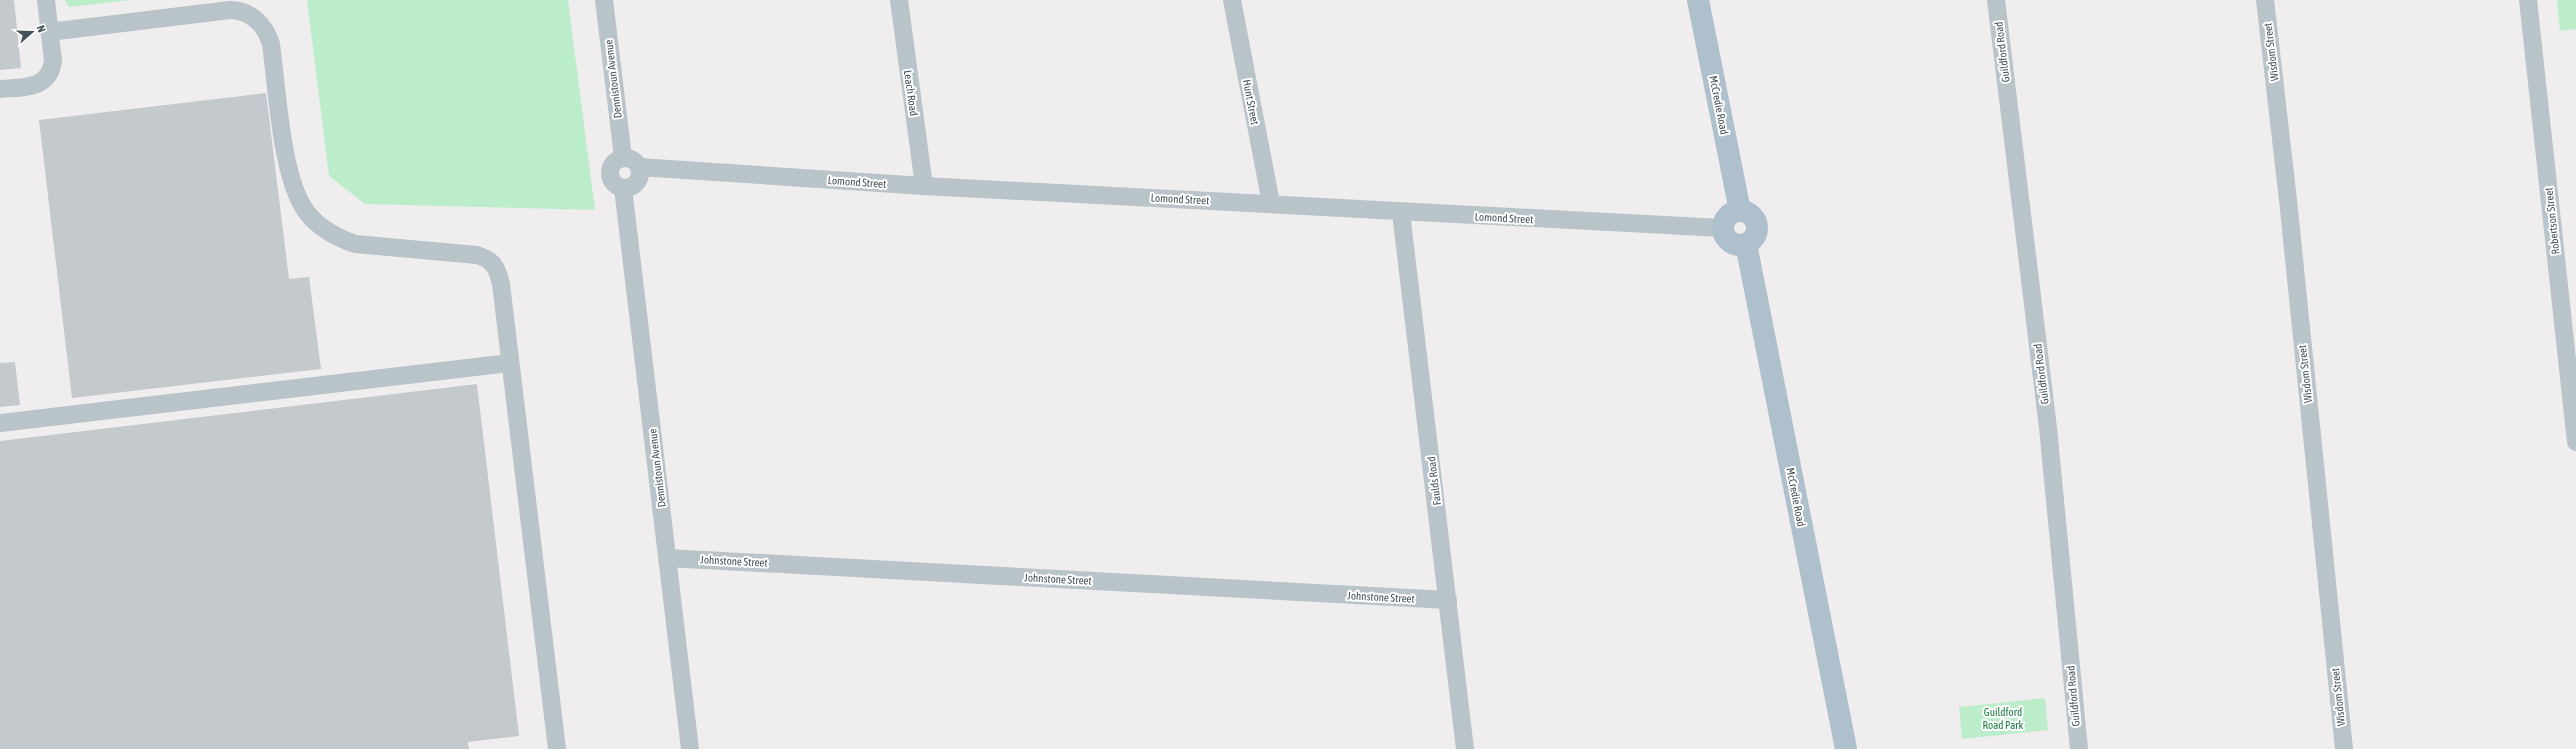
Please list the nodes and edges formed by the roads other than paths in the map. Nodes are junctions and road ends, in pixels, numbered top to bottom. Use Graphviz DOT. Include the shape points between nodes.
graph roads {
  1 [pos="46,0"];
  2 [pos="604,0"];
  3 [pos="899,0"];
  4 [pos="1232,0"];
  5 [pos="1698,0"];
  6 [pos="1996,0"];
  7 [pos="2265,0"];
  8 [pos="2528,0"];
  9 [pos="49,32"];
  10 [pos="0,89"];
  11 [pos="623,157"];
  12 [pos="639,167"];
  13 [pos="924,186"];
  14 [pos="623,188"];
  15 [pos="1271,203"];
  16 [pos="1740,211"];
  17 [pos="1401,213"];
  18 [pos="1722,228"];
  19 [pos="1746,244"];
  20 [pos="510,363"];
  21 [pos="0,423"];
  22 [pos="2576,442"];
  23 [pos="667,558"];
  24 [pos="1448,600"];
  25 [pos="557,749"];
  26 [pos="690,749"];
  27 [pos="1465,749"];
  28 [pos="1846,749"];
  29 [pos="2078,749"];
  30 [pos="2344,749"];
  1 -- 9 [label="street"];
  2 -- 11 [label="street, Dennistoun Avenue"];
  3 -- 13 [label="street, Leach Road"];
  4 -- 15 [label="street, Hunt Street"];
  5 -- 16 [label="main road, McCredie Road"];
  6 -- 29 [label="street, Guildford Road" via="2048,428"];
  7 -- 30 [label="street, Wisdom Street"];
  8 -- 22 [label="street, Robertson Street"];
  9 -- 10 [label="street" via="53,61 48,78 37,84"];
  9 -- 20 [label="street" via="230,10 250,15 263,28 271,44 287,162 302,207 325,230 339,239 355,244 477,255 489,259 495,264 501,284"];
  11 -- 12 [label="street" via="632,159"];
  11 -- 14 [label="street" via="614,162 609,176 614,184"];
  12 -- 13 [label="street, Lomond Street"];
  12 -- 14 [label="street" via="637,182"];
  13 -- 15 [label="street, Lomond Street"];
  14 -- 23 [label="street, Dennistoun Avenue"];
  15 -- 17 [label="street, Lomond Street"];
  16 -- 18 [label="main road" via="1730,214"];
  16 -- 19 [label="main road" via="1752,216 1757,226 1754,238"];
  17 -- 18 [label="street, Lomond Street"];
  17 -- 24 [label="street, Faulds Road"];
  18 -- 19 [label="main road" via="1729,242 1736,246"];
  19 -- 28 [label="main road, McCredie Road"];
  20 -- 21 [label="street"];
  20 -- 25 [label="street"];
  23 -- 24 [label="street, Johnstone Street"];
  23 -- 26 [label="street, Dennistoun Avenue"];
  24 -- 27 [label="street, Faulds Road"];
}
